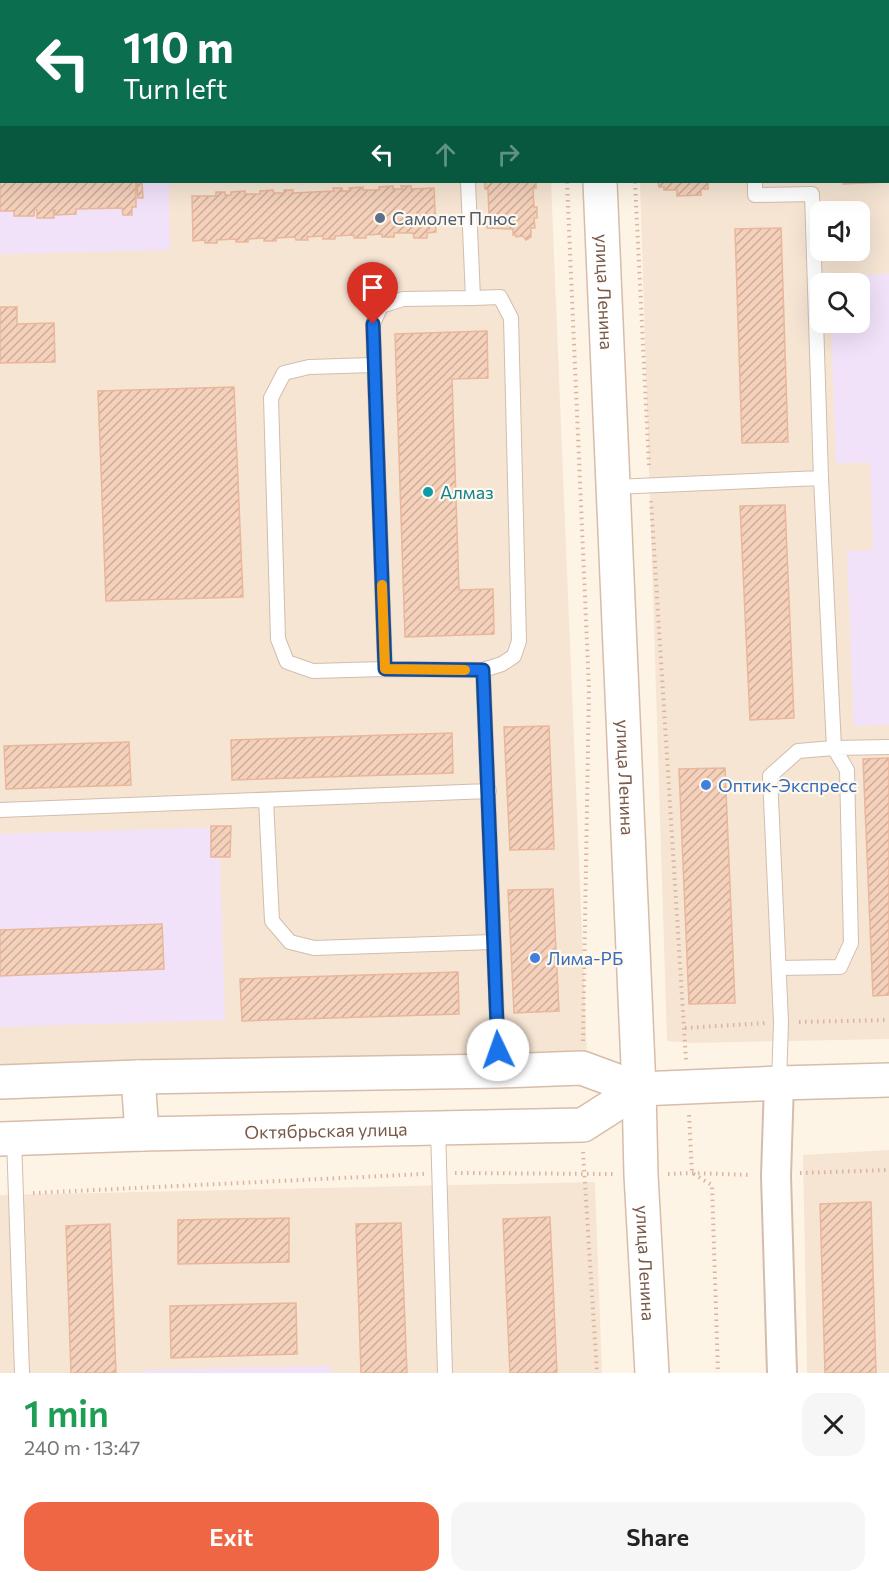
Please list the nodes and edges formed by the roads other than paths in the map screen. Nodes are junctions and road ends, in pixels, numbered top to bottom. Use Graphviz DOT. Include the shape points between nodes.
graph roads {
  1 [pos="468,183"];
  2 [pos="600,183"];
  3 [pos="755,183"];
  4 [pos="812,188"];
  5 [pos="473,298"];
  6 [pos="374,365"];
  7 [pos="821,478"];
  8 [pos="614,487"];
  9 [pos="385,669"];
  10 [pos="483,670"];
  11 [pos="889,747"];
  12 [pos="834,748"];
  13 [pos="489,791"];
  14 [pos="266,800"];
  15 [pos="0,810"];
  16 [pos="493,942"];
  17 [pos="779,968"];
  18 [pos="499,1071"];
  19 [pos="138,1077"];
  20 [pos="889,1080"];
  21 [pos="0,1082"];
  22 [pos="778,1083"];
  23 [pos="639,1089"];
  24 [pos="438,1128"];
  25 [pos="142,1134"];
  26 [pos="7,1138"];
  27 [pos="22,1373"];
  28 [pos="444,1373"];
  29 [pos="652,1373"];
  30 [pos="782,1373"];
  1 -- 5 [label="lane"];
  2 -- 8 [label="street, улица Ленина"];
  3 -- 4 [label="lane" via="755,195"];
  4 -- 7 [label="lane"];
  5 -- 6 [label="lane" via="404,299 381,306 373,324"];
  5 -- 10 [label="lane" via="500,297 511,318 518,569 519,641 514,656"];
  6 -- 9 [label="lane"];
  6 -- 9 [label="lane" via="309,367 284,373 271,398 278,639 287,662 313,671"];
  7 -- 8 [label="lane"];
  7 -- 12 [label="lane"];
  8 -- 23 [label="street, улица Ленина"];
  9 -- 10 [label="lane"];
  10 -- 13 [label="lane"];
  11 -- 12 [label="lane"];
  12 -- 17 [label="lane" via="798,751 770,776"];
  12 -- 17 [label="lane" via="847,770 851,943 840,967"];
  13 -- 14 [label="lane"];
  13 -- 16 [label="lane"];
  14 -- 15 [label="lane"];
  14 -- 16 [label="lane" via="272,921 290,942 314,948"];
  16 -- 18 [label="lane"];
  17 -- 22 [label="lane"];
  18 -- 19 [label="street"];
  18 -- 23 [label="street" via="582,1068"];
  19 -- 21 [label="street"];
  19 -- 25 [label="street"];
  20 -- 22 [label="street"];
  22 -- 23 [label="street"];
  22 -- 30 [label="street" via="776,1176"];
  23 -- 24 [label="street, Октябрьская улица" via="583,1125"];
  23 -- 29 [label="street, улица Ленина"];
  24 -- 25 [label="street, Октябрьская улица"];
  24 -- 28 [label="lane"];
  25 -- 26 [label="street, Октябрьская улица"];
  26 -- 27 [label="lane" via="15,1194"];
}
